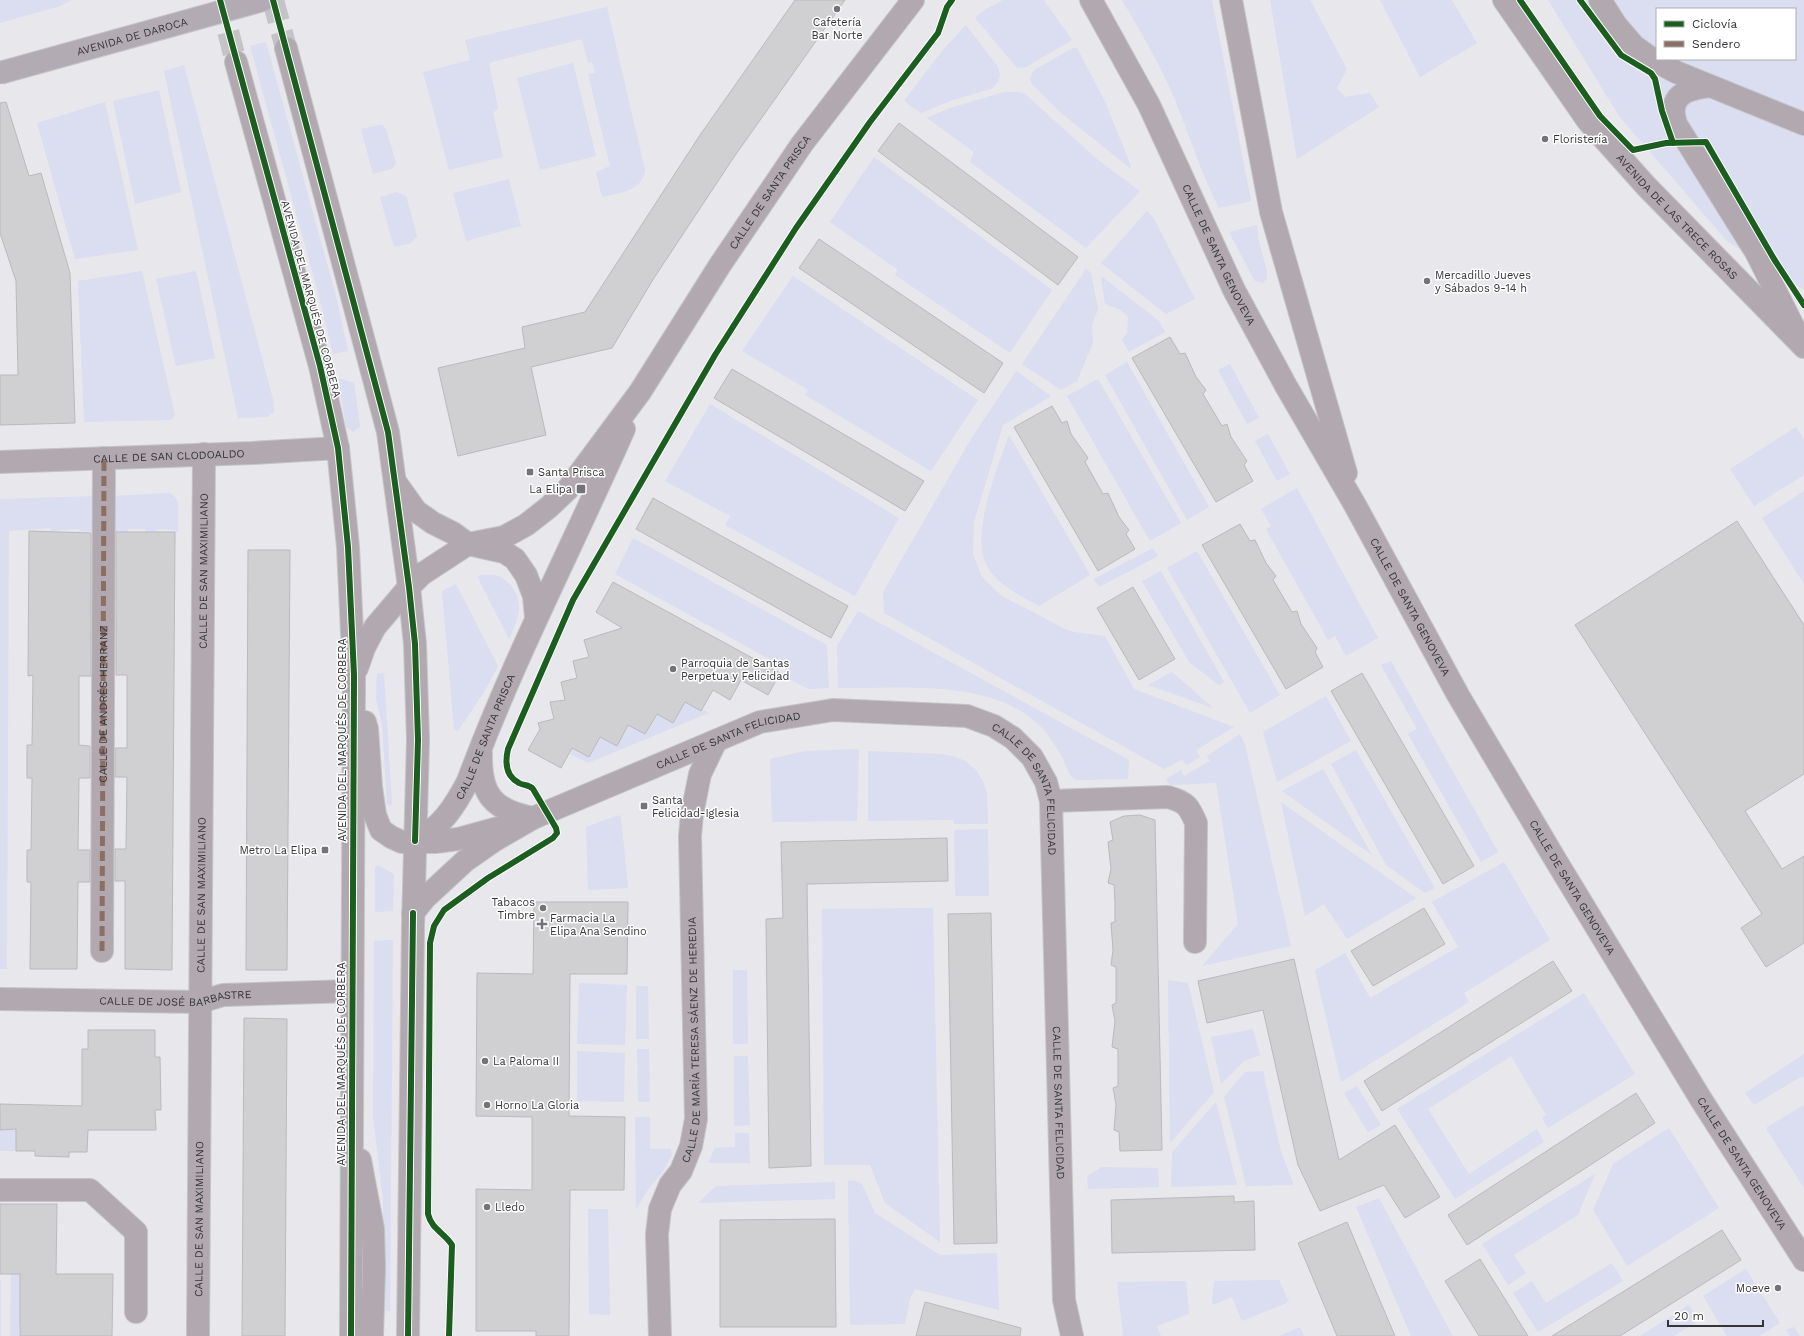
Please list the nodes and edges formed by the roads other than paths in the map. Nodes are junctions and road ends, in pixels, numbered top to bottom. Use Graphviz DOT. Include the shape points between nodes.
graph roads {
  1 [pos="263,0"];
  2 [pos="914,0"];
  3 [pos="1091,0"];
  4 [pos="1231,0"];
  5 [pos="1504,0"];
  6 [pos="1600,0"];
  7 [pos="286,48"];
  8 [pos="1656,60"];
  9 [pos="1657,60"];
  10 [pos="236,62"];
  11 [pos="0,73"];
  12 [pos="1709,86"];
  13 [pos="1804,124"];
  14 [pos="1804,347"];
  15 [pos="640,392"];
  16 [pos="338,448"];
  17 [pos="204,454"];
  18 [pos="104,458"];
  19 [pos="0,462"];
  20 [pos="394,481"];
  21 [pos="1355,505"];
  22 [pos="468,544"];
  23 [pos="409,587"];
  24 [pos="536,617"];
  25 [pos="354,675"];
  26 [pos="354,700"];
  27 [pos="716,741"];
  28 [pos="482,744"];
  29 [pos="1051,801"];
  30 [pos="533,818"];
  31 [pos="415,841"];
  32 [pos="413,913"];
  33 [pos="1195,942"];
  34 [pos="102,950"];
  35 [pos="351,991"];
  36 [pos="0,999"];
  37 [pos="200,1002"];
  38 [pos="351,1118"];
  39 [pos="0,1190"];
  40 [pos="1804,1260"];
  41 [pos="136,1312"];
  42 [pos="198,1336"];
  43 [pos="351,1336"];
  44 [pos="372,1336"];
  45 [pos="408,1336"];
  46 [pos="660,1336"];
  47 [pos="1072,1336"];
  1 -- 11 [label="main road, AVENIDA DE DAROCA, bridge"];
  2 -- 15 [label="street, CALLE DE SANTA PRISCA" via="802,144 720,265"];
  3 -- 21 [label="street, CALLE DE SANTA GENOVEVA" via="1149,105 1234,290"];
  4 -- 21 [label="street, CALLE DE SANTA GENOVEVA" via="1271,212"];
  5 -- 14 [label="street, AVENIDA DE LAS TRECE ROSAS" via="1588,121 1646,186"];
  6 -- 8 [label="street" via="1634,46"];
  7 -- 20 [label="street" via="371,362 388,432"];
  9 -- 12 [label="street" via="1676,72"];
  10 -- 16 [label="street, AVENIDA DEL MARQUÉS DE CORBERA" via="320,366"];
  12 -- 13 [label="street"];
  12 -- 14 [label="street" via="1692,88 1681,95 1674,108 1676,124 1756,252"];
  15 -- 22 [label="street, CALLE DE SANTA PRISCA" via="568,489 549,507 526,525 504,537"];
  15 -- 24 [label="street, CALLE DE SANTA PRISCA" via="577,534"];
  16 -- 17 [label="street, CALLE DE SAN CLODOALDO"];
  16 -- 25 [label="street, AVENIDA DEL MARQUÉS DE CORBERA" via="348,547"];
  17 -- 18 [label="street, CALLE DE SAN CLODOALDO"];
  17 -- 37 [label="street, CALLE DE SAN MAXIMILIANO"];
  18 -- 19 [label="street, CALLE DE SAN CLODOALDO"];
  18 -- 34 [label="street, CALLE DE ANDRÉS HERRANZ"];
  20 -- 22 [label="street, CALLE DE SANTA PRISCA" via="416,511 433,523 453,532"];
  20 -- 23 [label="street"];
  21 -- 40 [label="street, CALLE DE SANTA GENOVEVA" via="1458,695 1555,859 1726,1139"];
  22 -- 23 [label="street, CALLE DE SANTA PRISCA" via="422,574"];
  22 -- 24 [label="street, CALLE DE SANTA PRISCA" via="504,552 515,559 526,574 534,596"];
  23 -- 25 [label="street, CALLE DE SANTA PRISCA" via="375,626"];
  23 -- 31 [label="street" via="415,644 418,740"];
  24 -- 28 [label="street, CALLE DE SANTA PRISCA"];
  25 -- 26 [label="street, AVENIDA DEL MARQUÉS DE CORBERA"];
  26 -- 31 [label="street, CALLE DE SANTA FELICIDAD" via="367,729 371,787 375,815 381,830 402,842"];
  26 -- 35 [label="street, AVENIDA DEL MARQUÉS DE CORBERA"];
  27 -- 29 [label="street, CALLE DE SANTA FELICIDAD" via="760,722 833,710 967,716 994,726 1013,738 1032,757 1046,782"];
  27 -- 30 [label="street, CALLE DE SANTA FELICIDAD"];
  27 -- 46 [label="street, CALLE DE MARÍA TERESA SÁENZ DE HEREDIA" via="700,774 692,814 690,836 696,1119 691,1146 681,1171 670,1185 660,1209 657,1234"];
  28 -- 30 [label="street" via="481,772 490,798 502,809"];
  28 -- 31 [label="street, CALLE DE SANTA PRISCA" via="458,801 441,823 427,836"];
  29 -- 33 [label="street" via="1168,797 1183,801 1196,823"];
  29 -- 47 [label="street, CALLE DE SANTA FELICIDAD" via="1064,1300"];
  30 -- 31 [label="street, CALLE DE SANTA FELICIDAD" via="458,839"];
  30 -- 32 [label="street, CALLE DE SANTA FELICIDAD" via="465,861 424,898"];
  31 -- 32 [label="street"];
  32 -- 45 [label="street"];
  35 -- 37 [label="street, CALLE DE JOSÉ BARBASTRE" via="223,996"];
  35 -- 38 [label="street, AVENIDA DEL MARQUÉS DE CORBERA"];
  36 -- 37 [label="street, CALLE DE JOSÉ BARBASTRE"];
  37 -- 42 [label="street, CALLE DE SAN MAXIMILIANO"];
  38 -- 43 [label="street, AVENIDA DEL MARQUÉS DE CORBERA"];
  38 -- 44 [label="street" via="373,1229"];
  39 -- 41 [label="street" via="90,1190 136,1232"];
}
